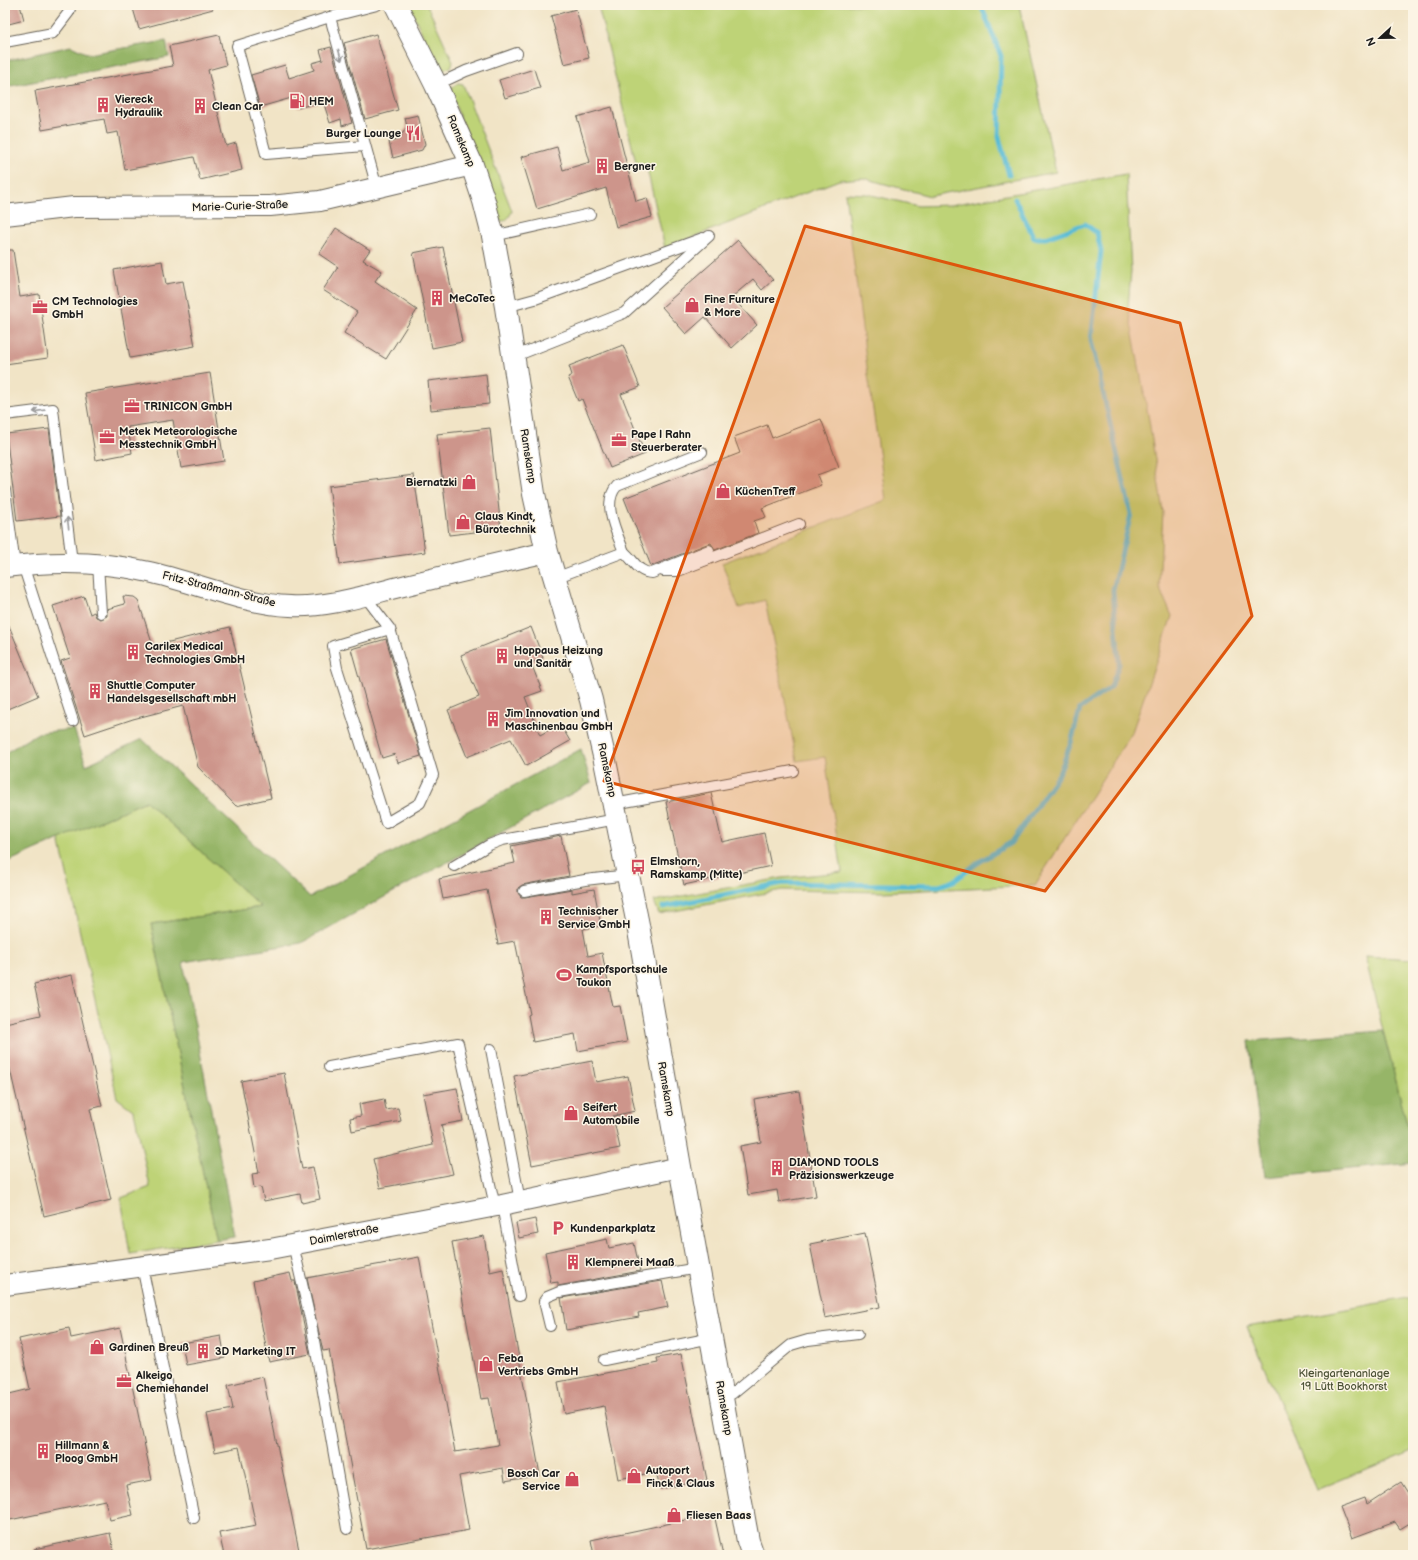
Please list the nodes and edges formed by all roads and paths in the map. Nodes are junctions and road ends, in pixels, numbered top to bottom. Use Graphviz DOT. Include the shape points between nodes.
graph roads {
  1 [pos="71,5"];
  2 [pos="377,5"];
  3 [pos="396,5"];
  4 [pos="330,18"];
  5 [pos="5,42"];
  6 [pos="517,53"];
  7 [pos="436,85"];
  8 [pos="365,146"];
  9 [pos="472,165"];
  10 [pos="377,188"];
  11 [pos="590,214"];
  12 [pos="5,215"];
  13 [pos="493,236"];
  14 [pos="506,307"];
  15 [pos="513,357"];
  16 [pos="5,415"];
  17 [pos="702,452"];
  18 [pos="5,490"];
  19 [pos="799,524"];
  20 [pos="710,550"];
  21 [pos="547,552"];
  22 [pos="624,552"];
  23 [pos="72,562"];
  24 [pos="11,564"];
  25 [pos="98,564"];
  26 [pos="659,570"];
  27 [pos="555,578"];
  28 [pos="364,595"];
  29 [pos="101,613"];
  30 [pos="390,629"];
  31 [pos="73,721"];
  32 [pos="793,771"];
  33 [pos="615,812"];
  34 [pos="454,866"];
  35 [pos="628,875"];
  36 [pos="524,891"];
  37 [pos="491,1048"];
  38 [pos="329,1067"];
  39 [pos="680,1167"];
  40 [pos="506,1204"];
  41 [pos="293,1244"];
  42 [pos="142,1266"];
  43 [pos="698,1268"];
  44 [pos="5,1285"];
  45 [pos="519,1296"];
  46 [pos="550,1326"];
  47 [pos="858,1334"];
  48 [pos="711,1338"];
  49 [pos="604,1360"];
  50 [pos="722,1398"];
  51 [pos="194,1518"];
  52 [pos="347,1529"];
  53 [pos="753,1555"];
  1 -- 5 [label="lane" via="69,12 52,33"];
  2 -- 4 [label="lane"];
  3 -- 7 [label="street, Ramskamp"];
  4 -- 8 [label="lane, one-way"];
  4 -- 8 [label="lane" via="237,46 266,154"];
  6 -- 7 [label="lane"];
  7 -- 9 [label="street, Ramskamp"];
  8 -- 10 [label="lane"];
  9 -- 10 [label="street, Marie-Curie-Straße"];
  9 -- 13 [label="street, Ramskamp"];
  10 -- 12 [label="street, Marie-Curie-Straße" via="320,201 270,206 74,207"];
  11 -- 13 [label="lane"];
  13 -- 14 [label="street, Ramskamp"];
  14 -- 15 [label="street, Ramskamp"];
  14 -- 15 [label="lane" via="535,299 709,236 624,313"];
  15 -- 21 [label="street, Ramskamp" via="533,487"];
  23 -- 16 [label="lane, one-way" via="53,409"];
  17 -- 22 [label="lane" via="617,486 612,492 609,501 613,521"];
  18 -- 24 [label="lane"];
  19 -- 26 [label="lane" via="678,571"];
  20 -- 26 [label="lane"];
  21 -- 27 [label="street, Ramskamp"];
  21 -- 28 [label="street, Fritz-Straßmann-Straße"];
  22 -- 26 [label="lane" via="645,573"];
  22 -- 27 [label="lane"];
  23 -- 24 [label="street, Fritz-Straßmann-Straße"];
  23 -- 25 [label="street, Fritz-Straßmann-Straße"];
  24 -- 31 [label="lane"];
  25 -- 28 [label="street, Fritz-Straßmann-Straße" via="148,572 252,600 290,606 332,603"];
  25 -- 29 [label="lane"];
  27 -- 33 [label="street, Ramskamp" via="591,700"];
  28 -- 30 [label="lane"];
  30 -- 30 [label="lane" via="433,775 420,803 386,823 332,646"];
  32 -- 33 [label="lane"];
  33 -- 34 [label="lane" via="502,840"];
  33 -- 35 [label="street, Ramskamp"];
  35 -- 36 [label="lane"];
  35 -- 39 [label="street, Ramskamp"];
  37 -- 40 [label="lane"];
  38 -- 40 [label="lane" via="458,1043"];
  39 -- 40 [label="street, Daimlerstraße"];
  39 -- 43 [label="street, Ramskamp"];
  40 -- 41 [label="street, Daimlerstraße"];
  40 -- 45 [label="lane"];
  41 -- 42 [label="street, Daimlerstraße"];
  41 -- 52 [label="lane" via="311,1323"];
  42 -- 44 [label="street, Daimlerstraße"];
  42 -- 51 [label="lane"];
  43 -- 46 [label="lane" via="559,1292 544,1301"];
  43 -- 48 [label="street, Ramskamp"];
  47 -- 50 [label="lane" via="808,1340 791,1345 733,1393"];
  48 -- 49 [label="lane"];
  48 -- 50 [label="street, Ramskamp"];
  50 -- 53 [label="street, Ramskamp" via="748,1541"];
}
